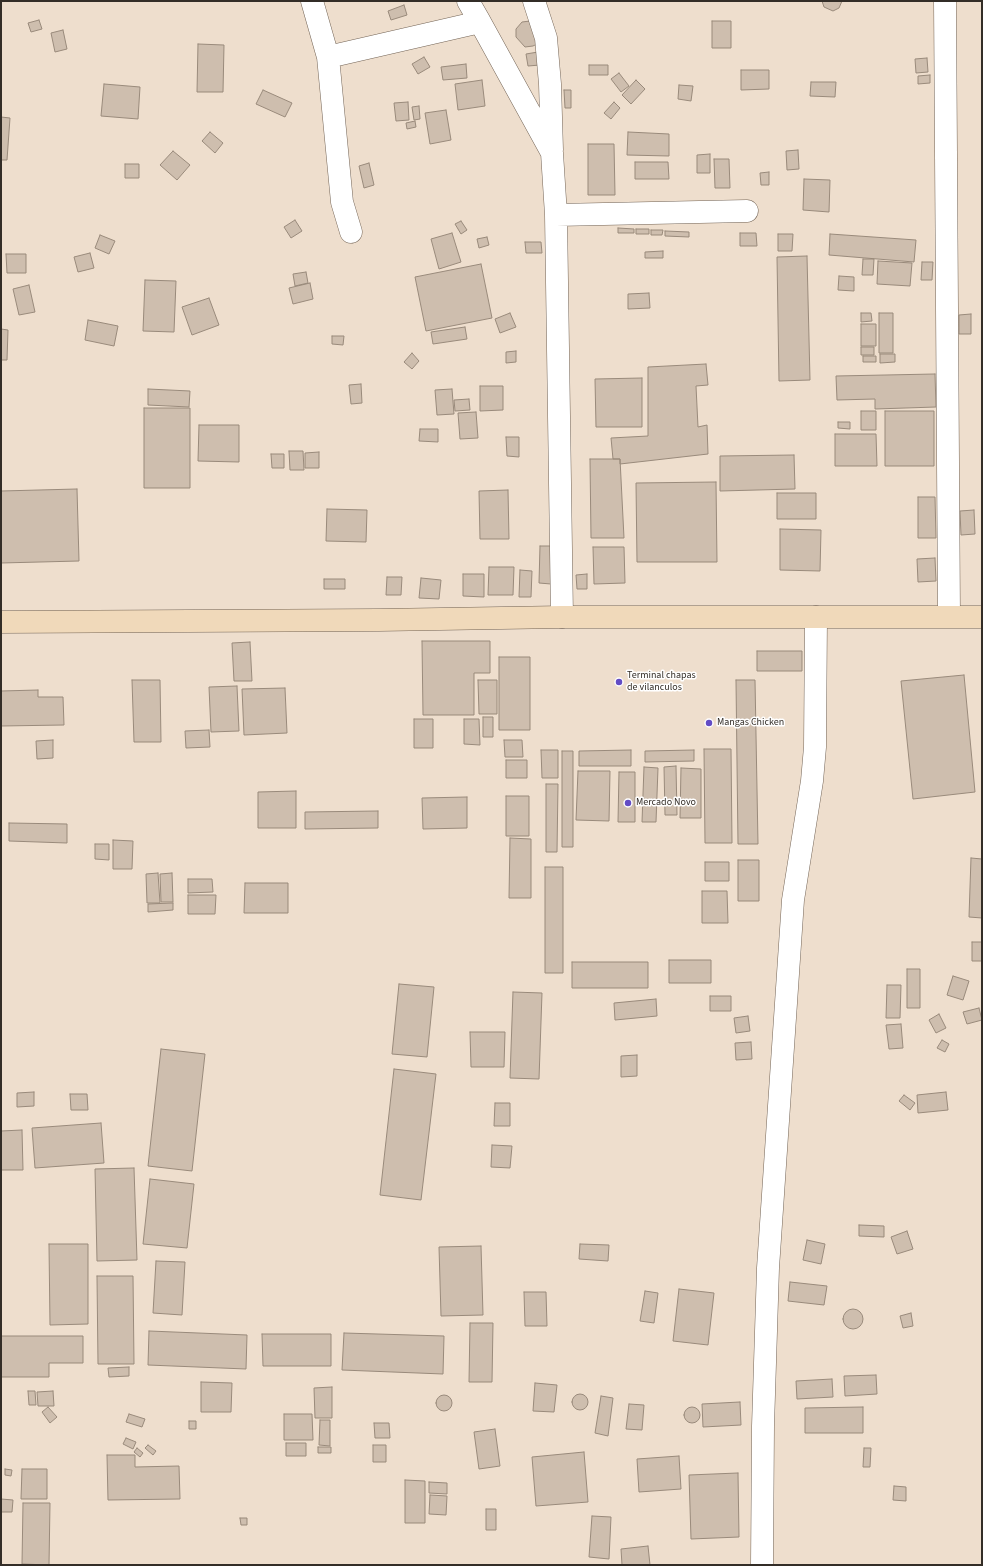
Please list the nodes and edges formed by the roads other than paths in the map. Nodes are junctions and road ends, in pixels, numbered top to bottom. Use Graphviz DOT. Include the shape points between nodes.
graph roads {
  1 [pos="312,1"];
  2 [pos="468,1"];
  3 [pos="534,1"];
  4 [pos="945,1"];
  5 [pos="480,22"];
  6 [pos="328,57"];
  7 [pos="552,153"];
  8 [pos="747,211"];
  9 [pos="556,215"];
  10 [pos="351,232"];
  11 [pos="950,616"];
  12 [pos="562,617"];
  13 [pos="816,617"];
  14 [pos="982,617"];
  15 [pos="1,622"];
  16 [pos="762,1565"];
  1 -- 6 [label="street"];
  2 -- 5 [label="street"];
  3 -- 7 [label="street" via="546,38"];
  4 -- 11 [label="street"];
  5 -- 6 [label="street"];
  5 -- 7 [label="street"];
  6 -- 10 [label="street" via="342,202"];
  7 -- 9 [label="street"];
  8 -- 9 [label="street"];
  9 -- 12 [label="street"];
  11 -- 13 [label="main road"];
  11 -- 14 [label="main road"];
  12 -- 13 [label="main road"];
  12 -- 15 [label="main road"];
  13 -- 16 [label="street" via="815,747 793,900 768,1268"];
}
